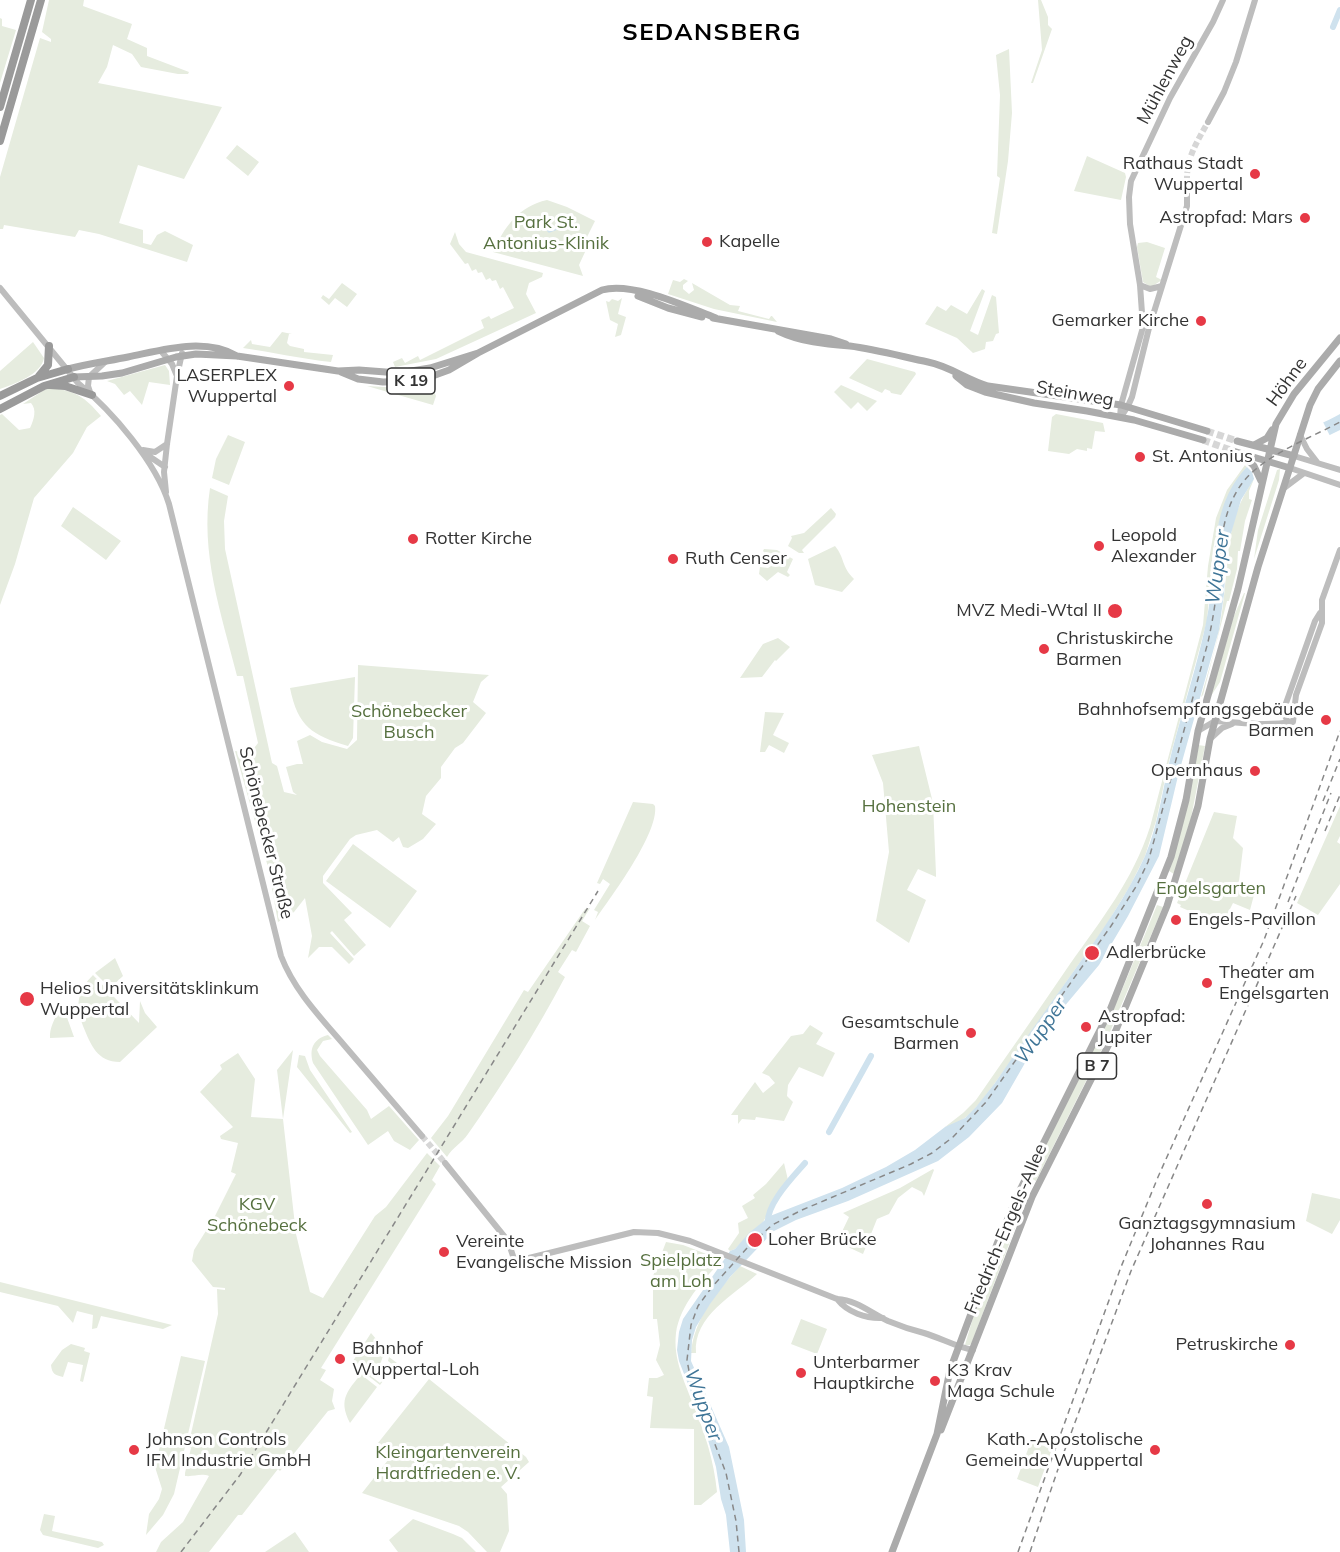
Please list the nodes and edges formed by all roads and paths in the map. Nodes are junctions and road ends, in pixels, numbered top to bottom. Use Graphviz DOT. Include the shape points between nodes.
graph roads {
  1 [pos="31,0"];
  2 [pos="41,0"];
  3 [pos="1223,0"];
  4 [pos="1255,0"];
  5 [pos="0,106"];
  6 [pos="1208,122"];
  7 [pos="0,141"];
  8 [pos="1187,182"];
  9 [pos="1140,285"];
  10 [pos="1162,286"];
  11 [pos="0,288"];
  12 [pos="1340,338"];
  13 [pos="49,346"];
  14 [pos="183,347"];
  15 [pos="161,351"];
  16 [pos="182,356"];
  17 [pos="237,356"];
  18 [pos="169,359"];
  19 [pos="106,362"];
  20 [pos="1340,362"];
  21 [pos="68,369"];
  22 [pos="947,369"];
  23 [pos="177,376"];
  24 [pos="74,377"];
  25 [pos="89,377"];
  26 [pos="37,378"];
  27 [pos="44,386"];
  28 [pos="92,395"];
  29 [pos="0,396"];
  30 [pos="1125,405"];
  31 [pos="2,407"];
  32 [pos="1120,417"];
  33 [pos="1276,424"];
  34 [pos="1207,431"];
  35 [pos="1301,432"];
  36 [pos="1203,440"];
  37 [pos="1237,441"];
  38 [pos="167,444"];
  39 [pos="1254,445"];
  40 [pos="1268,446"];
  41 [pos="139,448"];
  42 [pos="1233,451"];
  43 [pos="1294,456"];
  44 [pos="1247,457"];
  45 [pos="1266,462"];
  46 [pos="1318,462"];
  47 [pos="165,466"];
  48 [pos="1290,468"];
  49 [pos="1340,470"];
  50 [pos="1305,472"];
  51 [pos="158,477"];
  52 [pos="1262,478"];
  53 [pos="1340,485"];
  54 [pos="1284,488"];
  55 [pos="166,495"];
  56 [pos="1340,549"];
  57 [pos="1215,721"];
  58 [pos="1232,724"];
  59 [pos="1198,731"];
  60 [pos="1210,739"];
  61 [pos="1164,878"];
  62 [pos="1176,881"];
  63 [pos="422,1136"];
  64 [pos="445,1163"];
  65 [pos="959,1347"];
  66 [pos="973,1350"];
  67 [pos="937,1434"];
  68 [pos="892,1552"];
  1 -- 5 [label="highway"];
  2 -- 7 [label="highway"];
  3 -- 9 [label="main road, Mühlenweg" via="1170,98 1129,189"];
  4 -- 6 [label="main road" via="1236,62"];
  8 -- 10 [label="main road" via="1188,199"];
  9 -- 10 [label="main road" via="1150,289"];
  9 -- 30 [label="main road, Mühlenweg" via="1143,327"];
  10 -- 30 [label="main road"];
  11 -- 13 [label="main road"];
  12 -- 33 [label="main road, Höhne / B 7" via="1294,394"];
  13 -- 21 [label="main road"];
  13 -- 26 [label="highway" via="48,365"];
  14 -- 15 [label="main road, K 19"];
  14 -- 16 [label="main road, Schönebecker Straße"];
  14 -- 17 [label="main road, K 19" via="215,348"];
  15 -- 18 [label="main road"];
  15 -- 19 [label="main road, K 19"];
  16 -- 17 [label="main road, K 19"];
  16 -- 18 [label="main road, K 19"];
  16 -- 23 [label="main road, Schönebecker Straße"];
  17 -- 22 [label="main road, Steinweg / K 19" via="338,371 358,379 415,381 449,370 602,290 621,288 700,317 778,331 830,346 851,346 930,362"];
  18 -- 23 [label="main road"];
  18 -- 25 [label="main road, K 19" via="122,373"];
  19 -- 21 [label="main road, K 19"];
  19 -- 25 [label="main road"];
  20 -- 35 [label="main road, Höhne / B 7" via="1318,389"];
  21 -- 24 [label="main road"];
  21 -- 26 [label="highway"];
  22 -- 30 [label="main road, Steinweg / K 19" via="988,386"];
  22 -- 32 [label="main road, Steinweg / K 19" via="967,385 985,392"];
  23 -- 38 [label="main road, Schönebecker Straße"];
  24 -- 25 [label="main road, K 19"];
  24 -- 27 [label="highway"];
  24 -- 28 [label="main road"];
  25 -- 28 [label="main road"];
  26 -- 29 [label="highway"];
  27 -- 28 [label="highway" via="65,386"];
  27 -- 31 [label="highway"];
  28 -- 41 [label="main road"];
  30 -- 32 [label="main road"];
  30 -- 34 [label="main road, Steinweg"];
  32 -- 36 [label="main road, Steinweg"];
  33 -- 39 [label="main road" via="1267,438"];
  33 -- 40 [label="main road, Höhne / B 7"];
  35 -- 43 [label="main road, Höhne / B 7"];
  35 -- 46 [label="main road" via="1307,449"];
  37 -- 39 [label="main road"];
  38 -- 41 [label="main road" via="153,452"];
  38 -- 47 [label="main road, Schönebecker Straße"];
  39 -- 40 [label="main road"];
  40 -- 43 [label="main road"];
  40 -- 45 [label="main road, Friedrich-Engels-Allee / B 7"];
  41 -- 47 [label="main road"];
  41 -- 51 [label="main road, Schönebecker Straße"];
  42 -- 44 [label="main road"];
  43 -- 46 [label="main road"];
  43 -- 48 [label="main road, Friedrich-Engels-Allee / B 7"];
  44 -- 45 [label="main road"];
  44 -- 52 [label="main road"];
  45 -- 48 [label="main road"];
  45 -- 52 [label="main road, Friedrich-Engels-Allee / B 7"];
  46 -- 49 [label="main road"];
  47 -- 51 [label="main road"];
  47 -- 55 [label="main road, Schönebecker Straße"];
  48 -- 50 [label="main road"];
  48 -- 54 [label="main road, Friedrich-Engels-Allee / B 7"];
  50 -- 53 [label="main road"];
  50 -- 54 [label="main road"];
  51 -- 55 [label="main road, Schönebecker Straße"];
  52 -- 59 [label="main road, Friedrich-Engels-Allee / B 7" via="1238,589"];
  54 -- 57 [label="main road, Friedrich-Engels-Allee / B 7"];
  55 -- 63 [label="main road, Schönebecker Straße" via="286,971"];
  56 -- 58 [label="main road" via="1285,706 1285,716 1291,722"];
  57 -- 58 [label="main road"];
  57 -- 59 [label="main road"];
  57 -- 60 [label="main road, Friedrich-Engels-Allee / B 7"];
  58 -- 60 [label="main road"];
  59 -- 61 [label="main road, Friedrich-Engels-Allee / B 7" via="1179,829"];
  60 -- 62 [label="main road, Friedrich-Engels-Allee / B 7" via="1198,806"];
  61 -- 62 [label="main road" via="1172,875"];
  61 -- 65 [label="main road, Friedrich-Engels-Allee / B 7" via="1110,1010 1021,1188"];
  62 -- 66 [label="main road, Friedrich-Engels-Allee / B 7" via="1116,1030 1032,1197"];
  64 -- 65 [label="main road" via="508,1241 514,1259 634,1232 680,1237 837,1299 846,1308 872,1319 883,1318"];
  65 -- 66 [label="main road"];
  65 -- 67 [label="main road, Friedrich-Engels-Allee / B 7" via="950,1370"];
  66 -- 67 [label="main road, Friedrich-Engels-Allee / B 7"];
  67 -- 68 [label="main road, Friedrich-Engels-Allee / B 7"];
}
